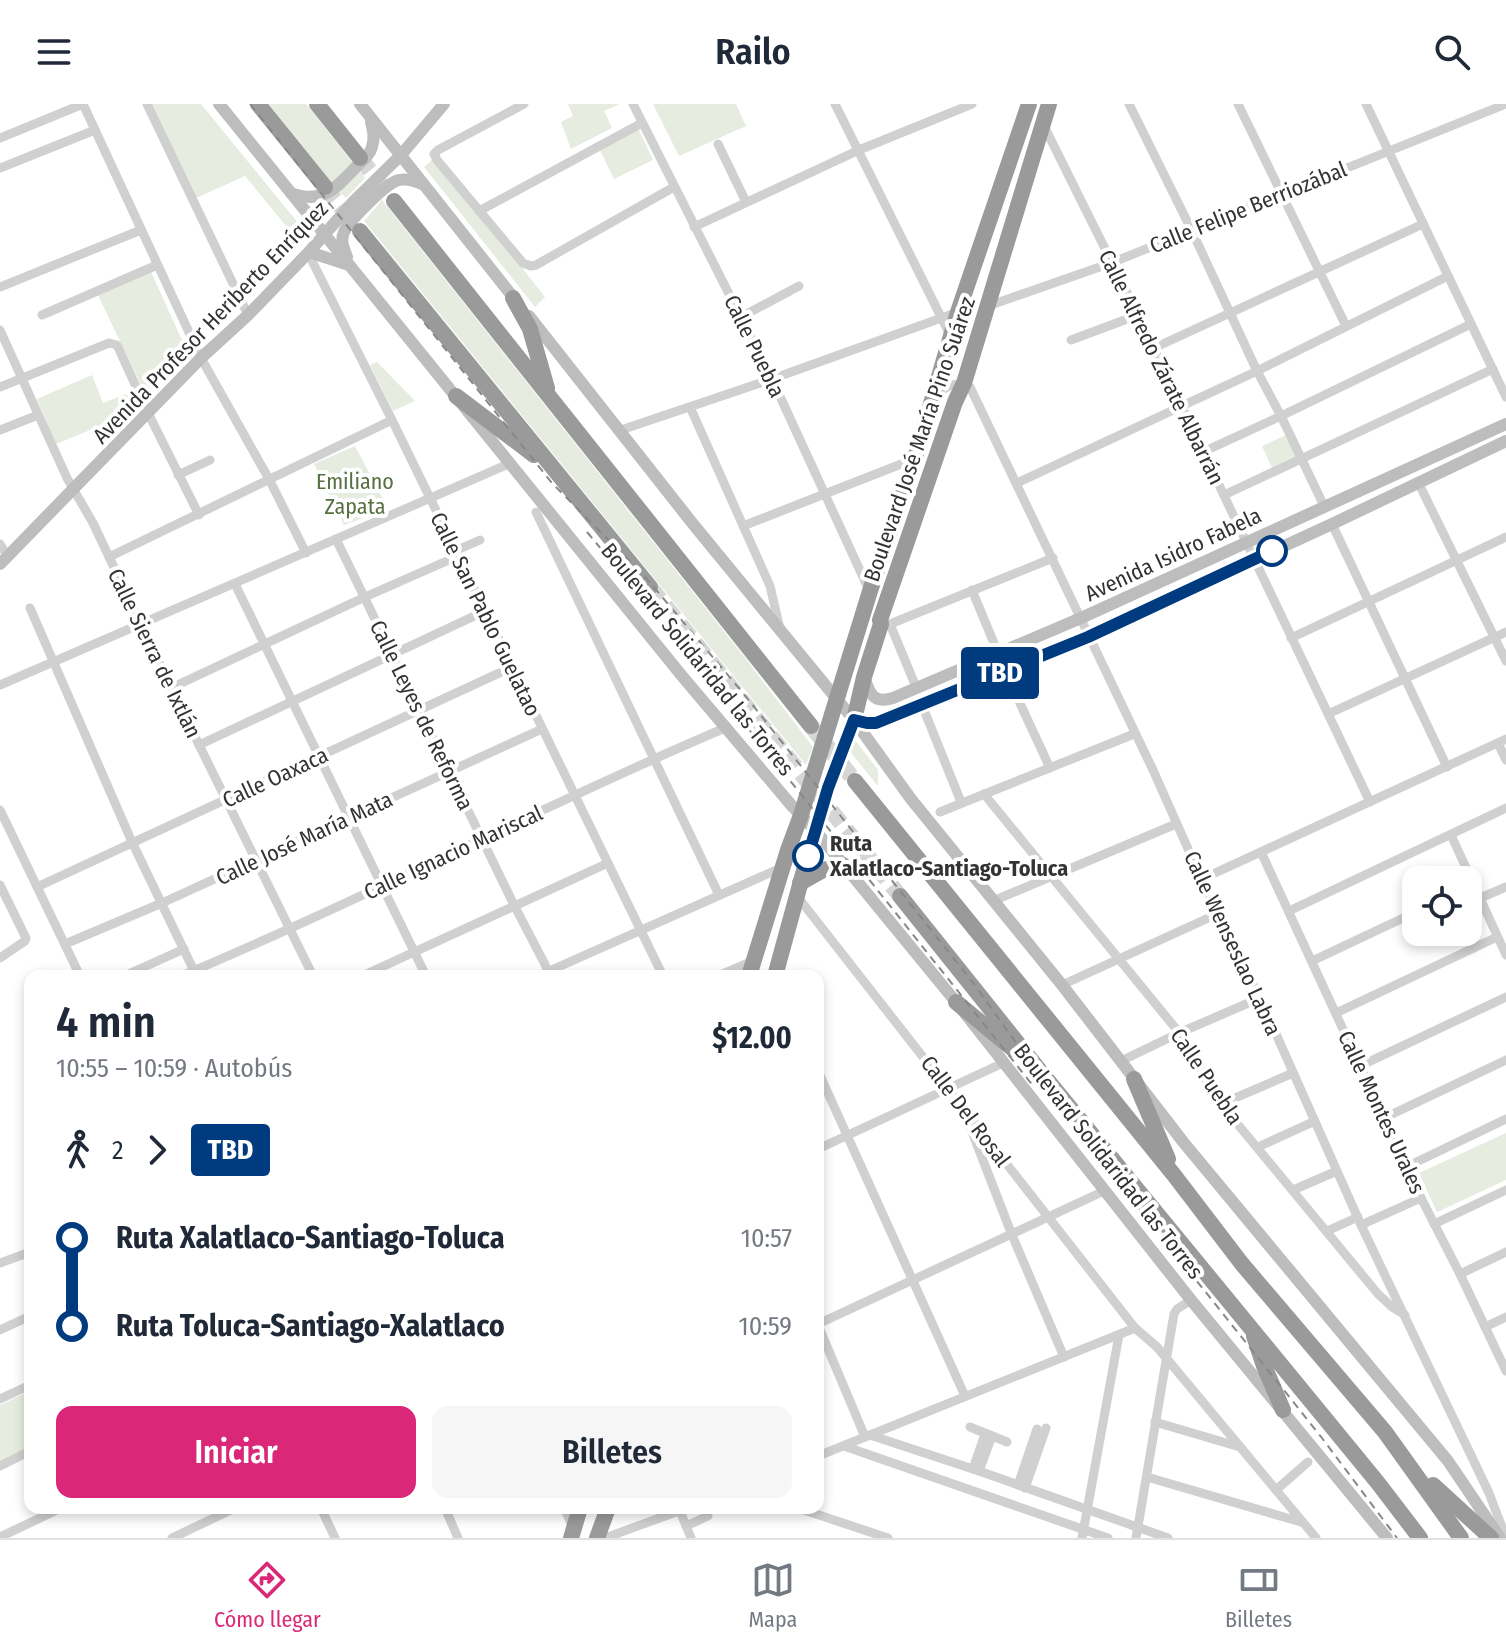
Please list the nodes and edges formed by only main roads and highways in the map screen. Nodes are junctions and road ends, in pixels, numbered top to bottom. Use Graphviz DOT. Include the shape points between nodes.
graph roads {
  1 [pos="219,104"];
  2 [pos="258,104"];
  3 [pos="317,104"];
  4 [pos="360,104"];
  5 [pos="444,104"];
  6 [pos="1049,104"];
  7 [pos="1026,111"];
  8 [pos="370,118"];
  9 [pos="401,155"];
  10 [pos="360,158"];
  11 [pos="424,185"];
  12 [pos="325,187"];
  13 [pos="291,193"];
  14 [pos="394,201"];
  15 [pos="360,231"];
  16 [pos="325,235"];
  17 [pos="308,253"];
  18 [pos="349,265"];
  19 [pos="513,298"];
  20 [pos="456,396"];
  21 [pos="559,411"];
  22 [pos="1506,424"];
  23 [pos="1506,441"];
  24 [pos="565,483"];
  25 [pos="4,560"];
  26 [pos="650,587"];
  27 [pos="864,677"];
  28 [pos="837,700"];
  29 [pos="854,720"];
  30 [pos="811,726"];
  31 [pos="855,781"];
  32 [pos="801,815"];
  33 [pos="815,830"];
  34 [pos="843,865"];
  35 [pos="799,889"];
  36 [pos="900,896"];
  37 [pos="751,968"];
  38 [pos="776,970"];
  39 [pos="956,1002"];
  40 [pos="1044,1076"];
  41 [pos="1134,1079"];
  42 [pos="1174,1175"];
  43 [pos="1251,1327"];
  44 [pos="1283,1410"];
  45 [pos="1385,1432"];
  46 [pos="606,1514"];
  47 [pos="597,1538"];
  48 [pos="1387,1538"];
  49 [pos="1420,1538"];
  50 [pos="1461,1538"];
  51 [pos="1491,1538"];
  52 [pos="1503,1538"];
  1 -- 13 [label="main road, Boulevard Solidaridad las Torres"];
  2 -- 12 [label="highway"];
  3 -- 10 [label="highway"];
  4 -- 8 [label="main road"];
  5 -- 9 [label="main road, Avenida Profesor Heriberto Enríquez"];
  6 -- 27 [label="highway, Boulevard José María Pino Suárez" via="964,383"];
  7 -- 28 [label="highway, Boulevard José María Pino Suárez"];
  8 -- 9 [label="main road"];
  8 -- 13 [label="main road" via="370,152 339,186 316,197"];
  9 -- 11 [label="main road"];
  9 -- 16 [label="main road, Avenida Profesor Heriberto Enríquez"];
  11 -- 18 [label="main road" via="399,180 385,186 344,233"];
  11 -- 19 [label="main road"];
  13 -- 16 [label="main road, Boulevard Solidaridad las Torres"];
  14 -- 21 [label="highway, Boulevard Solidaridad las Torres"];
  15 -- 24 [label="highway, Boulevard Solidaridad las Torres"];
  16 -- 17 [label="main road, Avenida Profesor Heriberto Enríquez"];
  16 -- 18 [label="main road, Boulevard Solidaridad las Torres"];
  17 -- 18 [label="main road"];
  17 -- 25 [label="main road, Avenida Profesor Heriberto Enríquez"];
  18 -- 20 [label="main road, Boulevard Solidaridad las Torres"];
  19 -- 21 [label="highway" via="530,329 545,384"];
  19 -- 28 [label="main road"];
  20 -- 24 [label="highway"];
  20 -- 32 [label="main road, Boulevard Solidaridad las Torres"];
  21 -- 30 [label="highway, Boulevard Solidaridad las Torres"];
  22 -- 27 [label="main road, Avenida Isidro Fabela" via="893,698 874,698"];
  23 -- 29 [label="main road, Avenida Isidro Fabela" via="1088,637 876,723"];
  24 -- 26 [label="highway, Boulevard Solidaridad las Torres"];
  27 -- 29 [label="highway, Boulevard José María Pino Suárez"];
  28 -- 29 [label="main road"];
  28 -- 32 [label="highway, Boulevard José María Pino Suárez"];
  29 -- 33 [label="highway, Boulevard José María Pino Suárez"];
  29 -- 41 [label="main road"];
  31 -- 42 [label="highway, Boulevard Solidaridad las Torres"];
  32 -- 33 [label="main road, Boulevard Solidaridad las Torres"];
  32 -- 37 [label="highway, Boulevard José María Pino Suárez"];
  33 -- 34 [label="main road, Boulevard Solidaridad las Torres"];
  33 -- 35 [label="highway, Boulevard José María Pino Suárez"];
  34 -- 35 [label="highway" via="823,870"];
  34 -- 39 [label="main road, Boulevard Solidaridad las Torres"];
  35 -- 38 [label="highway, Boulevard José María Pino Suárez"];
  36 -- 40 [label="highway, Boulevard Solidaridad las Torres"];
  39 -- 40 [label="highway"];
  39 -- 44 [label="main road, Boulevard Solidaridad las Torres"];
  40 -- 43 [label="highway, Boulevard Solidaridad las Torres"];
  41 -- 42 [label="highway"];
  41 -- 52 [label="main road" via="1448,1461"];
  42 -- 45 [label="highway, Boulevard Solidaridad las Torres"];
  43 -- 44 [label="highway"];
  43 -- 49 [label="highway, Boulevard Solidaridad las Torres"];
  44 -- 48 [label="main road, Boulevard Solidaridad las Torres"];
  45 -- 50 [label="highway, Boulevard Solidaridad las Torres"];
  45 -- 51 [label="highway" via="1435,1488"];
  46 -- 47 [label="highway"];
}
